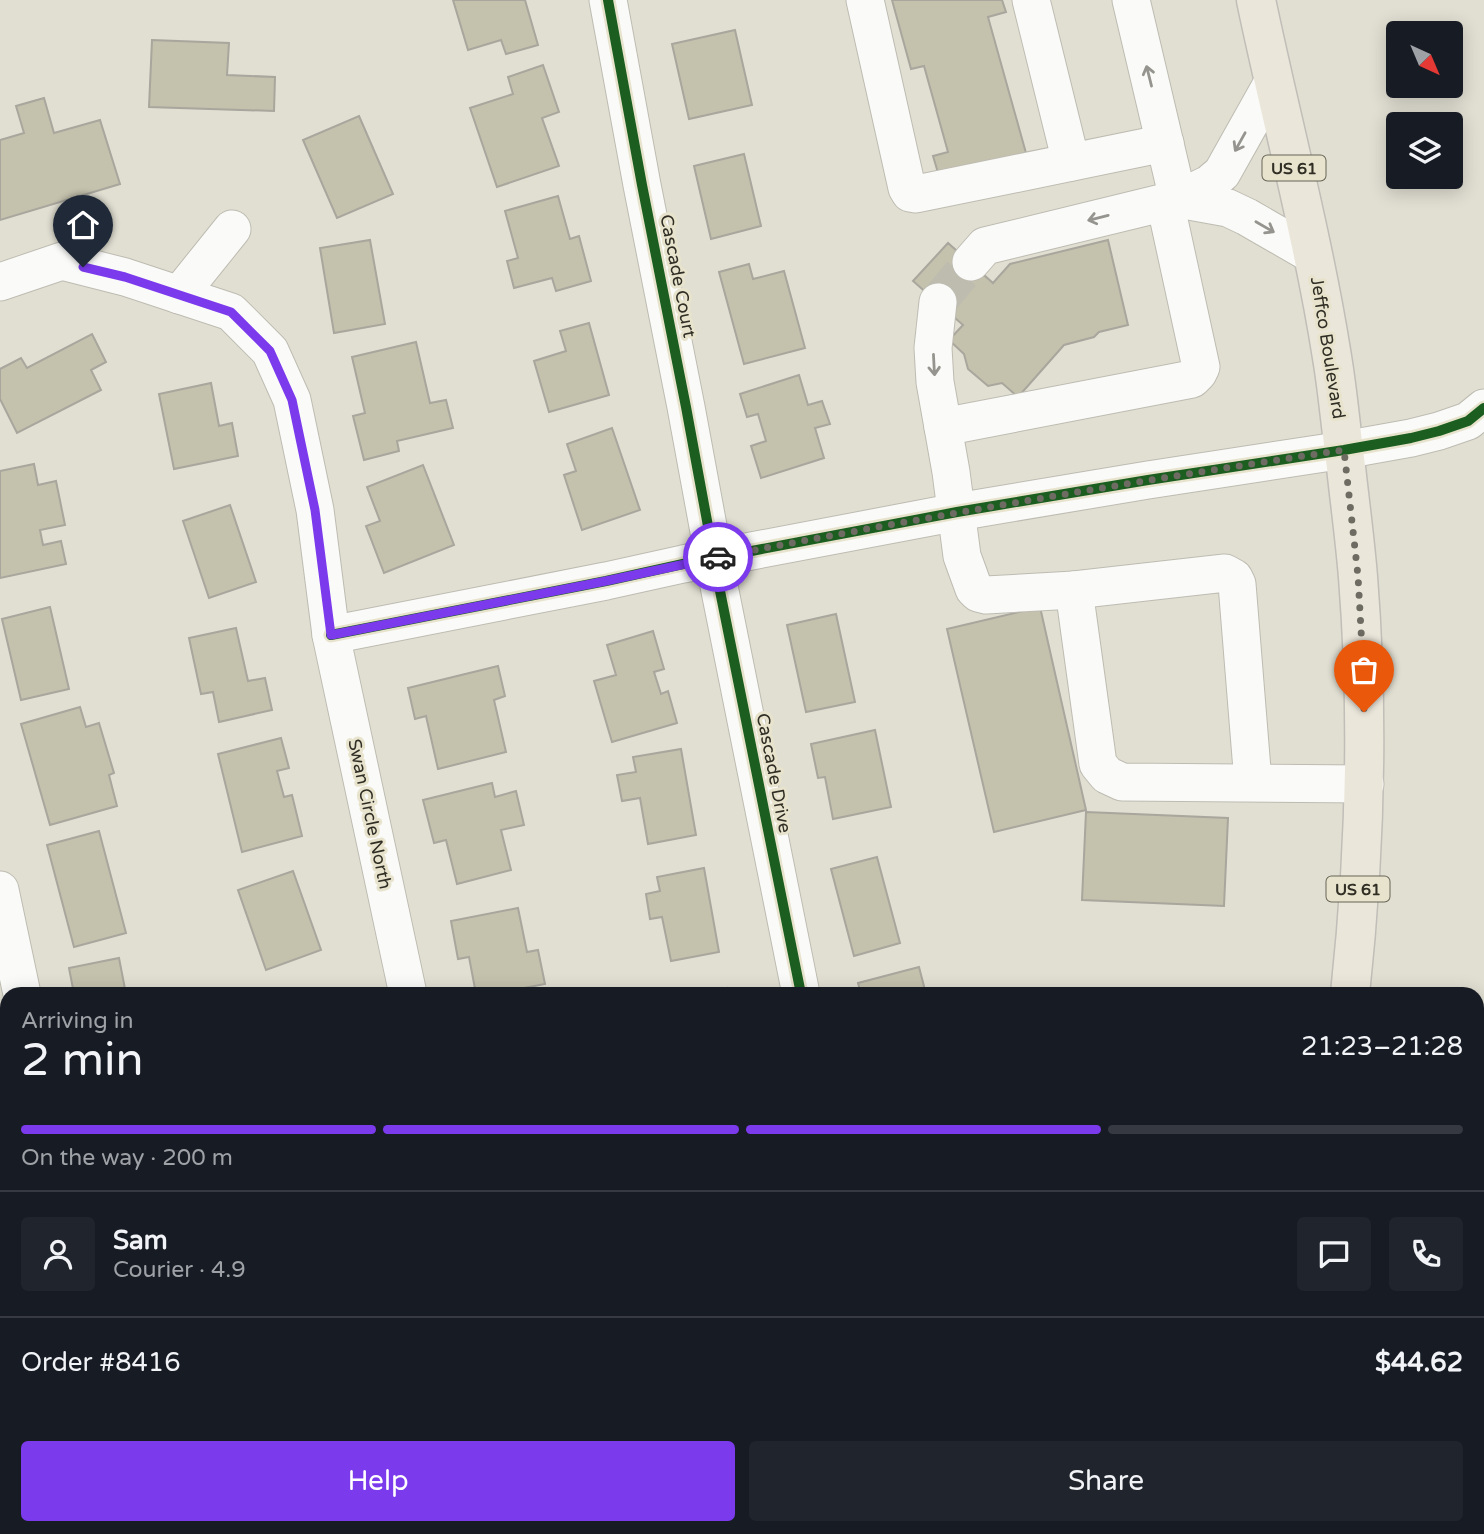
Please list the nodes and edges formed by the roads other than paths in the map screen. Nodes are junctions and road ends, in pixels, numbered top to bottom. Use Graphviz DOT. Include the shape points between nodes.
graph roads {
  1 [pos="608,0"];
  2 [pos="865,0"];
  3 [pos="1031,0"];
  4 [pos="1130,0"];
  5 [pos="1256,0"];
  6 [pos="1273,82"];
  7 [pos="1165,143"];
  8 [pos="1071,162"];
  9 [pos="1171,201"];
  10 [pos="232,229"];
  11 [pos="1313,255"];
  12 [pos="971,262"];
  13 [pos="0,282"];
  14 [pos="179,295"];
  15 [pos="939,303"];
  16 [pos="1484,408"];
  17 [pos="943,427"];
  18 [pos="1344,450"];
  19 [pos="957,512"];
  20 [pos="714,558"];
  21 [pos="1074,590"];
  22 [pos="331,635"];
  23 [pos="1253,782"];
  24 [pos="1365,784"];
  25 [pos="0,890"];
  26 [pos="21,987"];
  27 [pos="406,987"];
  28 [pos="800,987"];
  29 [pos="1351,987"];
  1 -- 20 [label="street, Cascade Court"];
  2 -- 8 [label="street" via="910,193"];
  3 -- 8 [label="street"];
  7 -- 4 [label="street, one-way"];
  5 -- 6 [label="main road, Jeffco Boulevard / US 61"];
  6 -- 9 [label="street, one-way" via="1222,173"];
  6 -- 11 [label="main road, Jeffco Boulevard / US 61"];
  7 -- 8 [label="street"];
  7 -- 9 [label="street"];
  9 -- 11 [label="street, one-way" via="1228,208"];
  9 -- 12 [label="street, one-way" via="985,246"];
  9 -- 17 [label="street" via="1201,367 1192,379"];
  10 -- 14 [label="street"];
  11 -- 18 [label="main road, Jeffco Boulevard / US 61"];
  13 -- 14 [label="street, Swan Circle North" via="62,261"];
  14 -- 22 [label="street, Swan Circle North" via="231,312 270,351 292,400 315,510"];
  15 -- 17 [label="street, one-way" via="933,348"];
  16 -- 18 [label="street" via="1468,421 1440,431"];
  17 -- 19 [label="street"];
  18 -- 19 [label="street"];
  18 -- 24 [label="main road, Jeffco Boulevard / US 61" via="1358,576"];
  19 -- 20 [label="street"];
  19 -- 21 [label="street" via="962,556 978,593"];
  20 -- 22 [label="street"];
  20 -- 28 [label="street, Cascade Drive"];
  21 -- 23 [label="street" via="1098,764 1107,775 1122,782"];
  21 -- 23 [label="street" via="1225,573 1234,578"];
  22 -- 27 [label="street, Swan Circle North"];
  23 -- 24 [label="street"];
  24 -- 29 [label="main road, Jeffco Boulevard / US 61"];
  25 -- 26 [label="street"];
}
